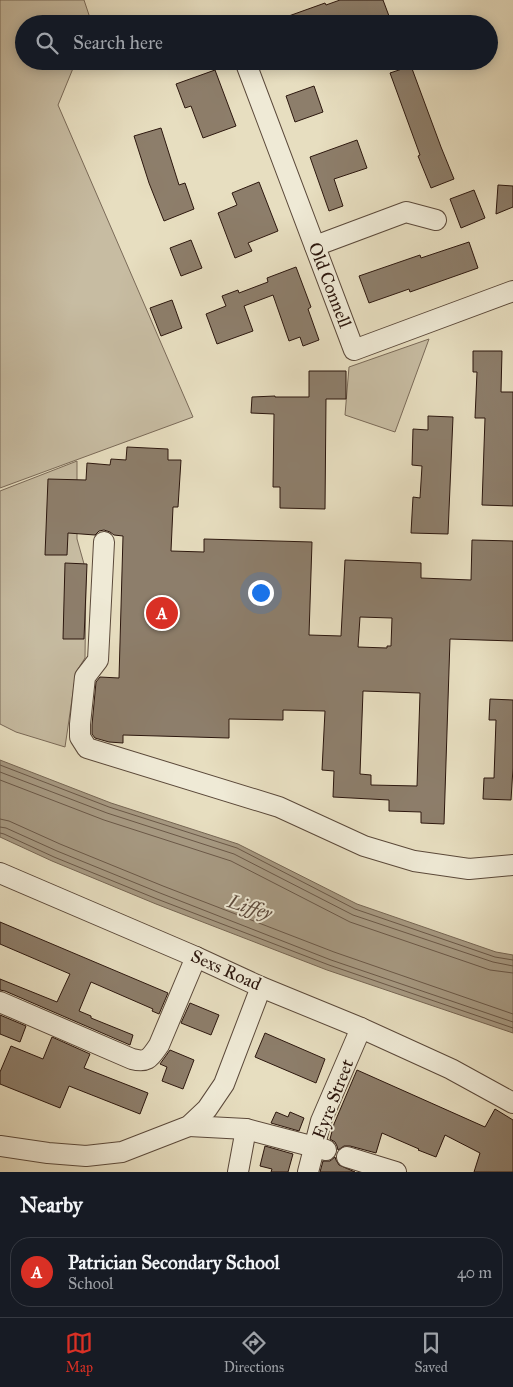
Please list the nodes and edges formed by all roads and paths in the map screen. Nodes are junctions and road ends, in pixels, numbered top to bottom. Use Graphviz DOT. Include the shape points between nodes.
graph roads {
  1 [pos="248,70"];
  2 [pos="436,220"];
  3 [pos="315,246"];
  4 [pos="513,291"];
  5 [pos="104,542"];
  6 [pos="513,865"];
  7 [pos="0,873"];
  8 [pos="196,957"];
  9 [pos="262,987"];
  10 [pos="0,1002"];
  11 [pos="361,1028"];
  12 [pos="513,1103"];
  13 [pos="189,1126"];
  14 [pos="246,1129"];
  15 [pos="0,1146"];
  16 [pos="320,1149"];
  17 [pos="348,1157"];
  18 [pos="238,1172"];
  19 [pos="308,1172"];
  20 [pos="396,1172"];
  1 -- 3 [label="street, Old Connell"];
  2 -- 3 [label="street" via="406,212"];
  3 -- 4 [label="street, Old Connell" via="354,350"];
  5 -- 6 [label="street" via="98,660 85,677 80,724 80,737 87,748 279,807 364,846 414,860 470,869"];
  7 -- 8 [label="street, Sexs Road"];
  8 -- 9 [label="street, Sexs Road"];
  8 -- 10 [label="street" via="158,1045 150,1058 143,1061"];
  9 -- 11 [label="street, Sexs Road"];
  9 -- 13 [label="street" via="224,1084 206,1110"];
  11 -- 12 [label="street, Sexs Road" via="451,1069"];
  11 -- 16 [label="street, Eyre Street" via="321,1121"];
  13 -- 14 [label="street"];
  13 -- 15 [label="street" via="122,1152 86,1156"];
  14 -- 16 [label="street"];
  14 -- 18 [label="street"];
  16 -- 19 [label="street, Eyre Street"];
  17 -- 20 [label="street"];
}
